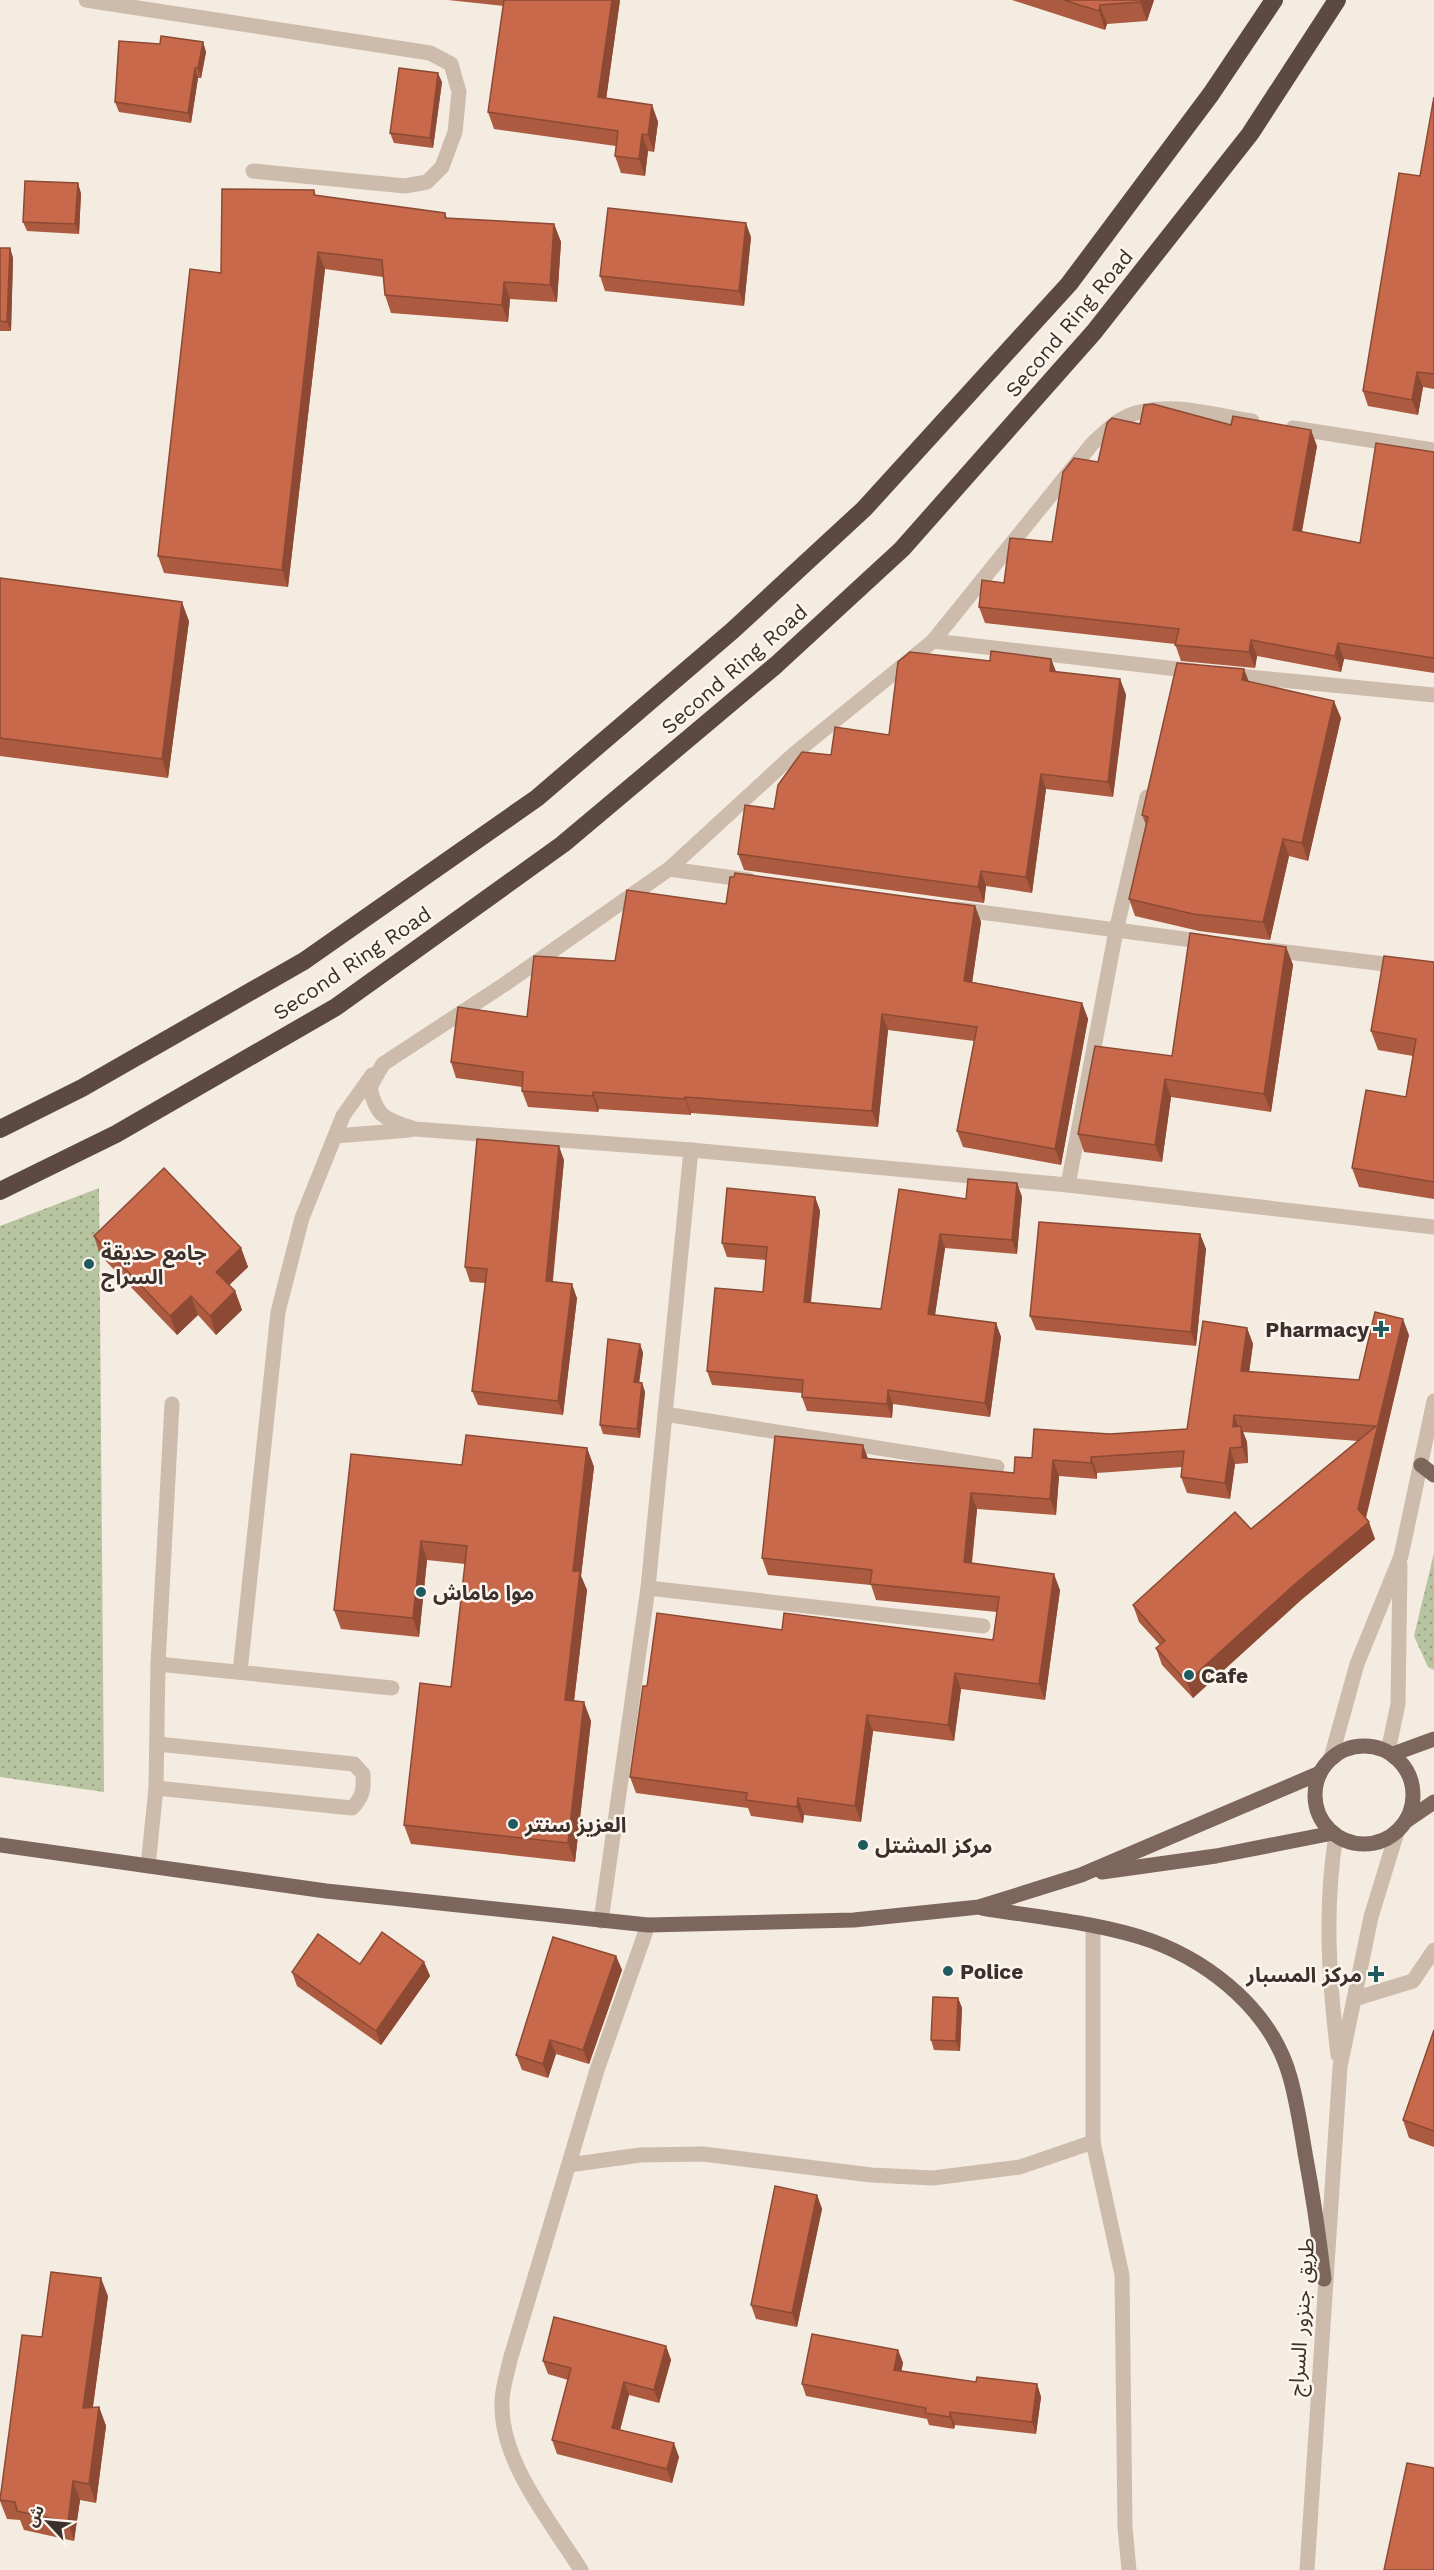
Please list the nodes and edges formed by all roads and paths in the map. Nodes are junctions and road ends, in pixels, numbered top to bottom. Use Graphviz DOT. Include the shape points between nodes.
graph roads {
  1 [pos="86,0"];
  2 [pos="1274,0"];
  3 [pos="1337,0"];
  4 [pos="253,171"];
  5 [pos="1434,450"];
  6 [pos="933,641"];
  7 [pos="1434,695"];
  8 [pos="1150,783"];
  9 [pos="669,869"];
  10 [pos="763,882"];
  11 [pos="940,907"];
  12 [pos="1116,931"];
  13 [pos="1222,944"];
  14 [pos="1257,948"];
  15 [pos="1434,970"];
  16 [pos="383,1064"];
  17 [pos="0,1129"];
  18 [pos="415,1129"];
  19 [pos="335,1136"];
  20 [pos="690,1150"];
  21 [pos="1068,1185"];
  22 [pos="0,1191"];
  23 [pos="1434,1227"];
  24 [pos="1434,1401"];
  25 [pos="172,1404"];
  26 [pos="664,1414"];
  27 [pos="1421,1465"];
  28 [pos="997,1467"];
  29 [pos="1434,1475"];
  30 [pos="1401,1556"];
  31 [pos="648,1588"];
  32 [pos="983,1626"];
  33 [pos="158,1664"];
  34 [pos="240,1672"];
  35 [pos="393,1688"];
  36 [pos="1434,1739"];
  37 [pos="157,1744"];
  38 [pos="1390,1753"];
  39 [pos="1332,1758"];
  40 [pos="1320,1773"];
  41 [pos="156,1788"];
  42 [pos="1434,1802"];
  43 [pos="1402,1826"];
  44 [pos="1334,1834"];
  45 [pos="0,1845"];
  46 [pos="148,1866"];
  47 [pos="1081,1875"];
  48 [pos="979,1907"];
  49 [pos="601,1921"];
  50 [pos="648,1925"];
  51 [pos="1093,1927"];
  52 [pos="1434,1950"];
  53 [pos="1354,1999"];
  54 [pos="1340,2067"];
  55 [pos="1094,2142"];
  56 [pos="569,2165"];
  57 [pos="1324,2279"];
  58 [pos="581,2570"];
  59 [pos="1129,2570"];
  60 [pos="1307,2570"];
  1 -- 4 [label="street" via="430,53 451,64 459,92 455,132 442,167 427,182 405,186"];
  2 -- 17 [label="highway, Second Ring Road" via="1211,94 1069,284 864,509 732,631 537,798 304,960 82,1088"];
  3 -- 22 [label="highway, Second Ring Road" via="1250,134 1094,332 902,549 776,665 563,844 336,1007 117,1134"];
  5 -- 6 [label="street" via="1178,410 1149,410 1128,416 1092,444"];
  6 -- 7 [label="street" via="1175,675"];
  6 -- 9 [label="street" via="794,754"];
  8 -- 12 [label="street"];
  9 -- 10 [label="street"];
  9 -- 16 [label="street"];
  11 -- 12 [label="street"];
  12 -- 13 [label="street"];
  12 -- 21 [label="street"];
  14 -- 15 [label="street"];
  16 -- 18 [label="street" via="370,1087 377,1110 386,1119"];
  16 -- 19 [label="street" via="354,1098"];
  18 -- 19 [label="street"];
  18 -- 20 [label="street"];
  19 -- 34 [label="street" via="302,1218 278,1312"];
  20 -- 21 [label="street"];
  20 -- 26 [label="street"];
  21 -- 23 [label="street"];
  24 -- 27 [label="street"];
  25 -- 33 [label="street"];
  26 -- 28 [label="street"];
  26 -- 31 [label="street"];
  27 -- 29 [label="main road"];
  27 -- 30 [label="street"];
  30 -- 38 [label="street" via="1398,1704"];
  30 -- 39 [label="street" via="1357,1664"];
  31 -- 32 [label="street"];
  31 -- 49 [label="street"];
  33 -- 34 [label="street"];
  33 -- 37 [label="street"];
  34 -- 35 [label="street"];
  36 -- 38 [label="main road"];
  37 -- 41 [label="street"];
  37 -- 41 [label="street" via="354,1764 363,1774 364,1788 361,1799 352,1808"];
  38 -- 39 [label="main road" via="1365,1745"];
  38 -- 43 [label="main road" via="1402,1762 1413,1785 1414,1797"];
  39 -- 40 [label="main road"];
  40 -- 44 [label="main road" via="1317,1805 1324,1823"];
  40 -- 47 [label="main road"];
  41 -- 46 [label="street"];
  42 -- 43 [label="main road"];
  43 -- 44 [label="main road" via="1374,1843 1347,1841"];
  43 -- 53 [label="street, طريق جنزور السراج" via="1371,1917"];
  44 -- 47 [label="main road"];
  44 -- 54 [label="street, طريق جنزور السراج" via="1329,1877 1329,1975"];
  45 -- 46 [label="main road"];
  46 -- 49 [label="main road" via="326,1891"];
  47 -- 48 [label="main road"];
  48 -- 50 [label="main road" via="854,1920"];
  48 -- 51 [label="main road"];
  49 -- 50 [label="main road"];
  50 -- 56 [label="street" via="597,2070"];
  51 -- 55 [label="street"];
  51 -- 57 [label="main road" via="1150,1941 1185,1956 1227,1984 1263,2023 1290,2075"];
  52 -- 53 [label="street" via="1413,1981"];
  53 -- 54 [label="street, طريق جنزور السراج"];
  54 -- 57 [label="street, طريق جنزور السراج"];
  55 -- 56 [label="street" via="1020,2167 933,2178 871,2175 703,2154 640,2155"];
  55 -- 59 [label="street" via="1122,2275"];
  56 -- 58 [label="street" via="510,2360 501,2404 504,2433 519,2471"];
  57 -- 60 [label="street, طريق جنزور السراج"];
}
